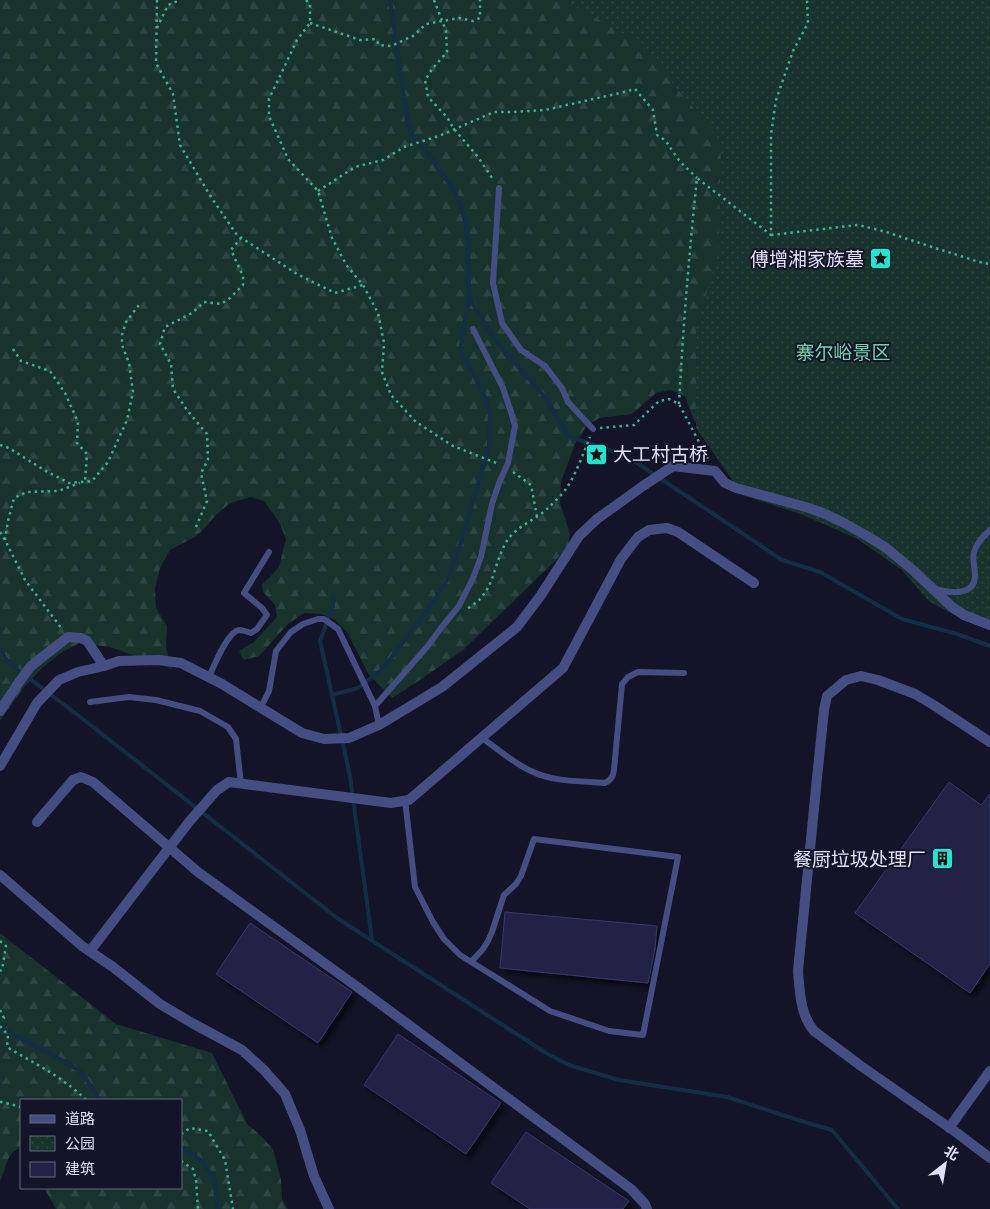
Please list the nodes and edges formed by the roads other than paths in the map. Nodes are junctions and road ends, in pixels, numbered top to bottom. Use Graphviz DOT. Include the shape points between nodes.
graph roads {
  1 [pos="499,188"];
  2 [pos="473,329"];
  3 [pos="592,432"];
  4 [pos="990,530"];
  5 [pos="269,552"];
  6 [pos="754,582"];
  7 [pos="931,588"];
  8 [pos="990,625"];
  9 [pos="104,666"];
  10 [pos="684,674"];
  11 [pos="209,677"];
  12 [pos="90,702"];
  13 [pos="375,706"];
  14 [pos="261,707"];
  15 [pos="0,711"];
  16 [pos="379,725"];
  17 [pos="482,738"];
  18 [pos="990,742"];
  19 [pos="0,766"];
  20 [pos="241,784"];
  21 [pos="404,800"];
  22 [pos="37,822"];
  23 [pos="169,848"];
  24 [pos="0,875"];
  25 [pos="90,951"];
  26 [pos="470,962"];
  27 [pos="990,1072"];
  28 [pos="949,1128"];
  29 [pos="990,1158"];
  30 [pos="329,1209"];
  31 [pos="646,1209"];
  1 -- 3 [label="lane" via="493,283 502,322 521,350 545,366"];
  2 -- 13 [label="lane" via="503,388 515,426 508,463 492,504 478,564 462,599 427,647"];
  4 -- 7 [label="lane" via="974,552 972,587 963,592"];
  5 -- 11 [label="lane" via="244,593 267,615 251,633 240,630 234,633"];
  6 -- 17 [label="street" via="678,532 667,528 649,530 638,537 621,559 563,668"];
  7 -- 8 [label="street" via="964,615"];
  7 -- 16 [label="street" via="885,547 823,513 736,488 725,483 715,471 673,466 597,520 580,536 517,627 442,686"];
  9 -- 11 [label="street" via="119,661 159,660 181,663"];
  9 -- 15 [label="street" via="87,641 68,637 31,666"];
  9 -- 19 [label="street" via="59,680 40,701"];
  10 -- 17 [label="lane" via="638,672 622,684 613,776 605,783 555,779 531,771"];
  11 -- 14 [label="street"];
  12 -- 20 [label="lane" via="129,697 200,711 228,727 236,740"];
  13 -- 14 [label="lane" via="338,629 324,619 318,619 291,632 276,651 269,691"];
  13 -- 16 [label="lane"];
  14 -- 16 [label="street" via="302,733 324,738 347,738"];
  17 -- 21 [label="street" via="409,800"];
  18 -- 28 [label="street" via="915,694 878,680 861,676 846,680 827,696 798,971 804,1014 814,1031"];
  20 -- 21 [label="street" via="391,803"];
  20 -- 23 [label="street" via="229,782 217,790"];
  21 -- 26 [label="lane" via="415,887 444,939"];
  22 -- 23 [label="street" via="66,787 81,777 93,782"];
  23 -- 25 [label="street"];
  23 -- 31 [label="street" via="630,1189"];
  24 -- 25 [label="street"];
  25 -- 30 [label="street" via="160,1004 242,1050 264,1070 285,1094"];
  26 -- 26 [label="lane" via="550,1011 609,1031 643,1035 678,857 534,839 521,876 504,895 488,941"];
  27 -- 28 [label="street"];
  28 -- 29 [label="street"];
}
